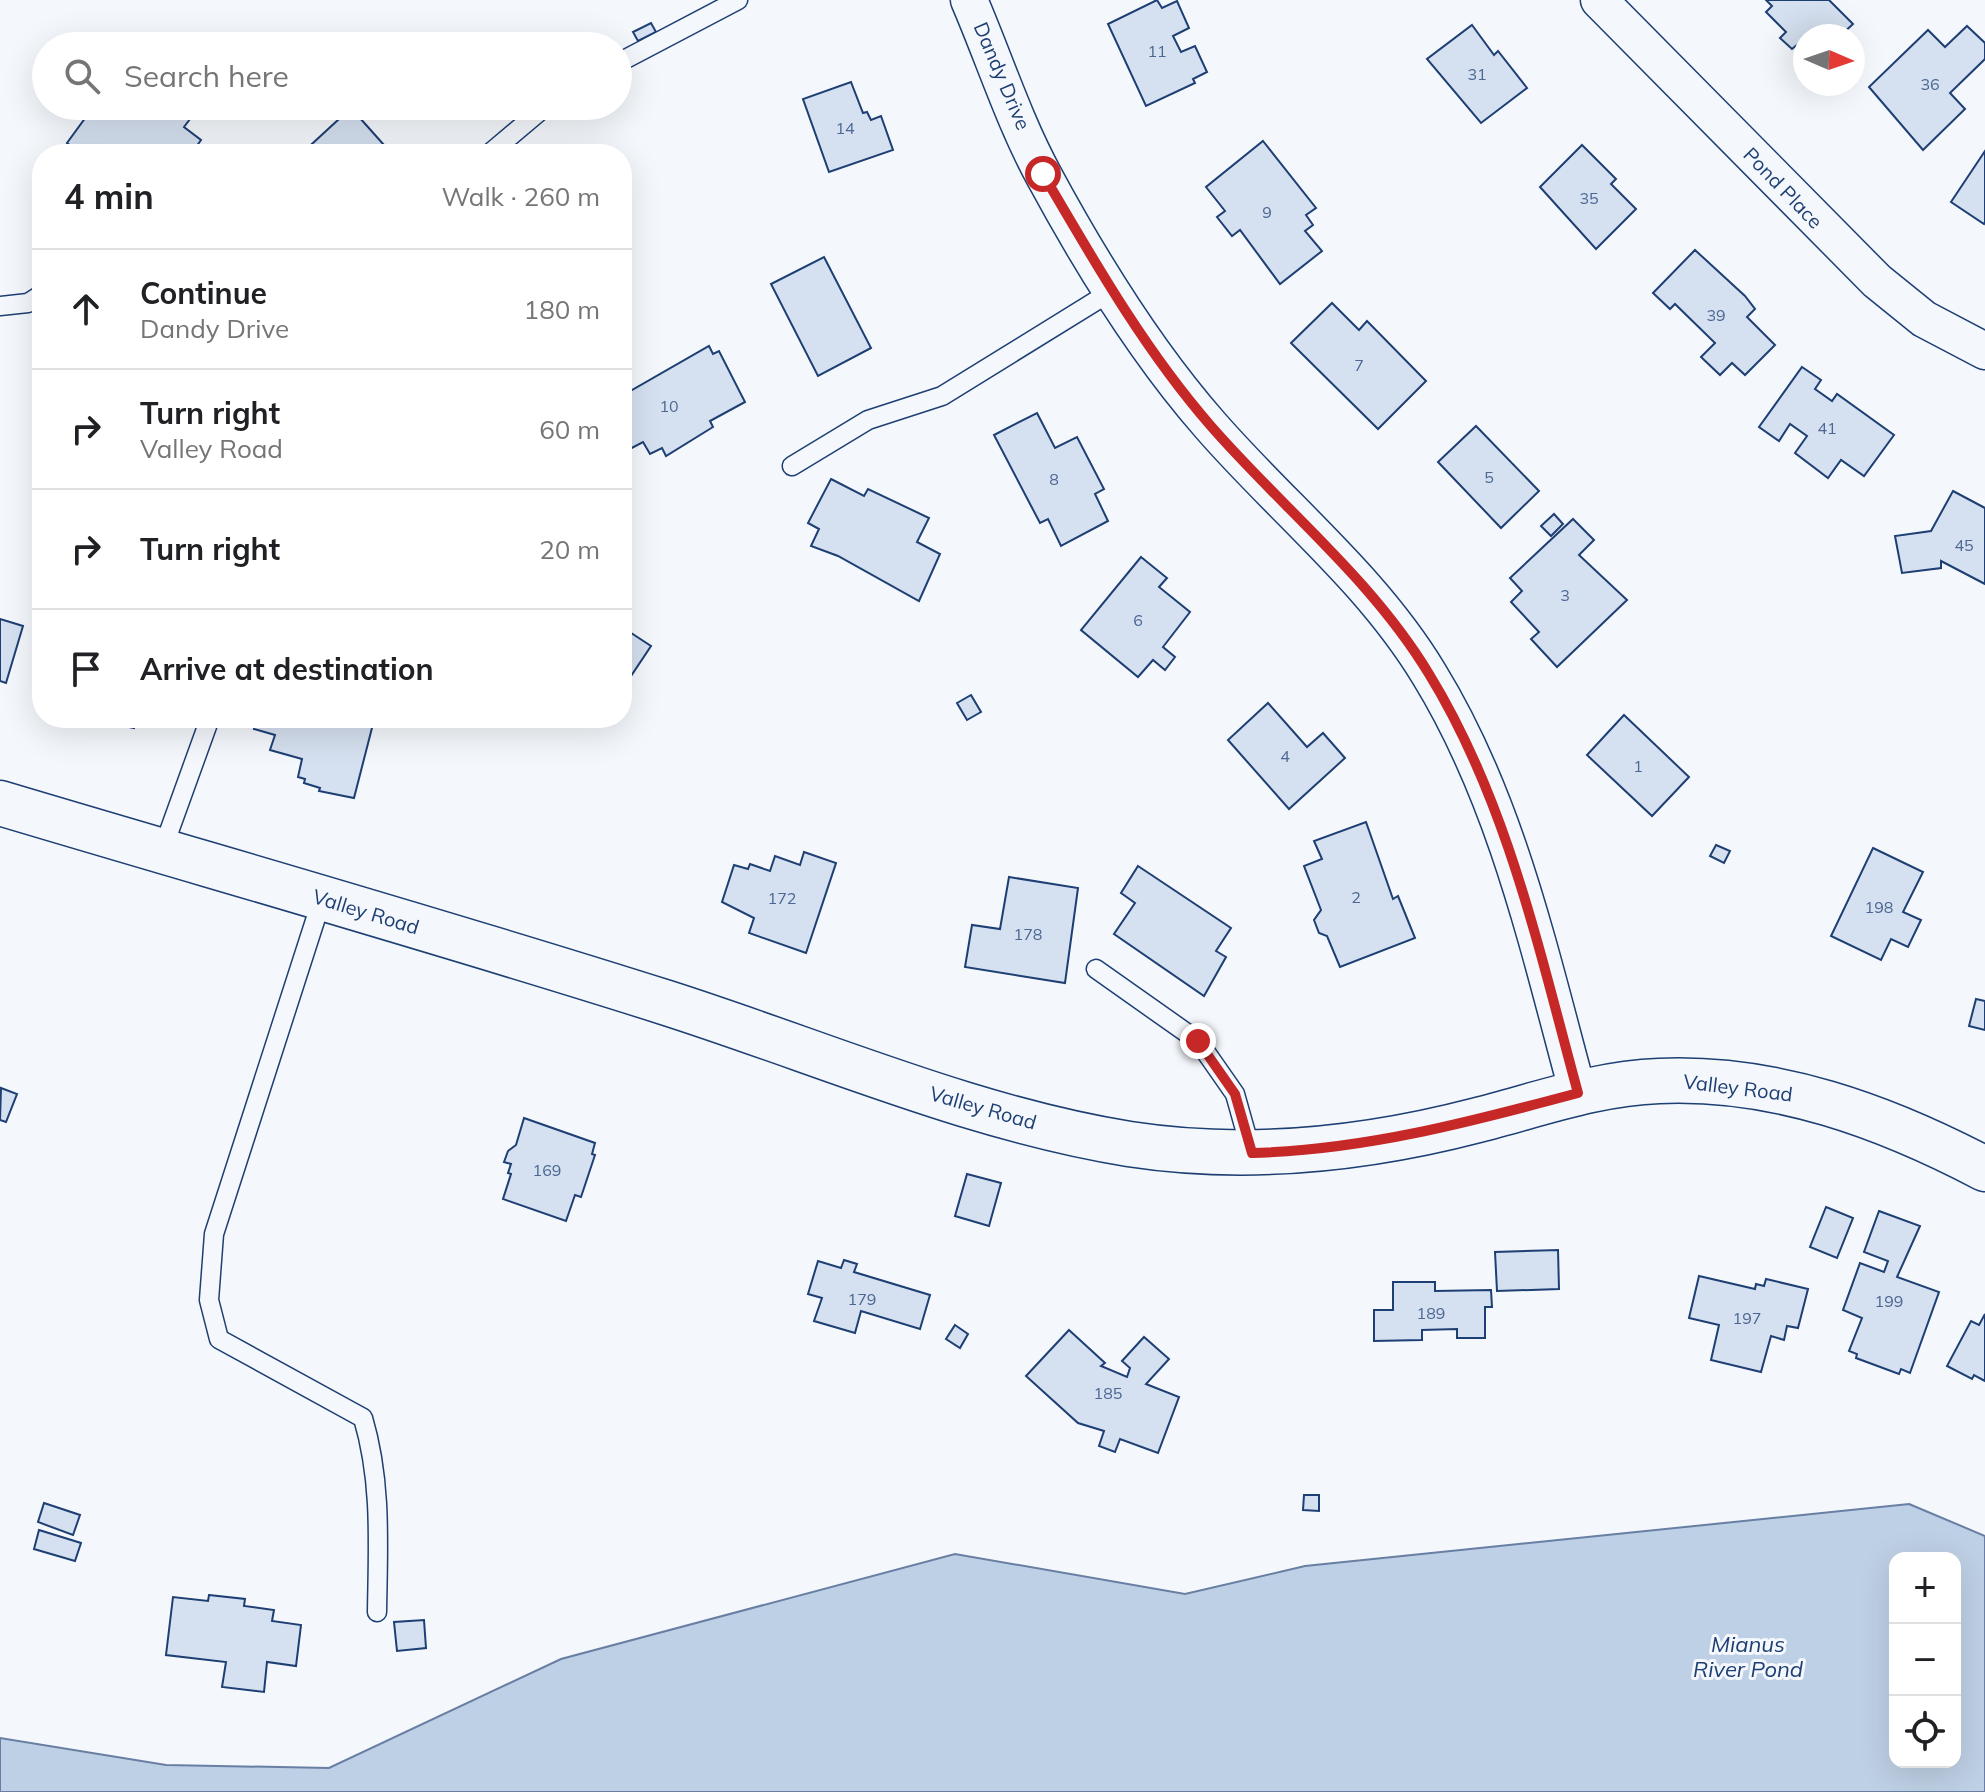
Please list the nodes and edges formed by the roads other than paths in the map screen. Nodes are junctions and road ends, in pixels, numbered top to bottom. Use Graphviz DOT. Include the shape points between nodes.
graph roads {
  1 [pos="738,0"];
  2 [pos="969,0"];
  3 [pos="1599,0"];
  4 [pos="632,56"];
  5 [pos="529,120"];
  6 [pos="501,144"];
  7 [pos="1112,291"];
  8 [pos="32,300"];
  9 [pos="0,306"];
  10 [pos="1985,351"];
  11 [pos="792,466"];
  12 [pos="206,728"];
  13 [pos="0,803"];
  14 [pos="162,851"];
  15 [pos="322,899"];
  16 [pos="1096,969"];
  17 [pos="1578,1093"];
  18 [pos="1252,1153"];
  19 [pos="1985,1169"];
  20 [pos="377,1612"];
  1 -- 4 [label="lane"];
  2 -- 7 [label="street, Dandy Drive" via="1043,174"];
  3 -- 10 [label="street, Pond Place" via="1877,281 1924,319"];
  5 -- 6 [label="lane"];
  7 -- 11 [label="lane" via="942,396 868,420"];
  7 -- 17 [label="street, Dandy Drive" via="1210,425 1395,622 1450,709 1505,838"];
  8 -- 9 [label="lane"];
  12 -- 14 [label="lane"];
  13 -- 14 [label="main road, Valley Road"];
  14 -- 15 [label="main road, Valley Road"];
  15 -- 18 [label="main road, Valley Road" via="663,1002 1044,1126 1133,1144"];
  15 -- 20 [label="lane" via="214,1234 209,1300 219,1339 363,1418 375,1459 379,1503"];
  16 -- 18 [label="lane" via="1198,1041 1235,1094"];
  17 -- 18 [label="main road, Valley Road" via="1385,1140"];
  17 -- 19 [label="main road, Valley Road" via="1659,1081 1760,1088 1852,1110"];
}
